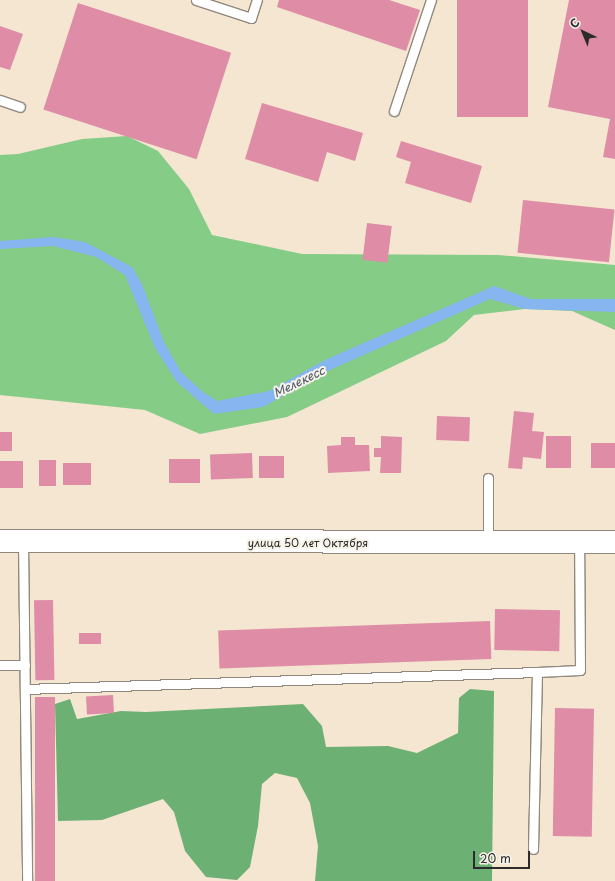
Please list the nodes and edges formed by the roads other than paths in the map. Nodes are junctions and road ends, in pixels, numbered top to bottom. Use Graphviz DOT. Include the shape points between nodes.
graph roads {
  1 [pos="196,0"];
  2 [pos="257,0"];
  3 [pos="431,0"];
  4 [pos="0,100"];
  5 [pos="20,106"];
  6 [pos="394,111"];
  7 [pos="488,478"];
  8 [pos="0,541"];
  9 [pos="23,541"];
  10 [pos="579,542"];
  11 [pos="615,542"];
  12 [pos="488,543"];
  13 [pos="0,665"];
  14 [pos="25,665"];
  15 [pos="537,672"];
  16 [pos="25,689"];
  17 [pos="533,849"];
  18 [pos="27,881"];
  1 -- 2 [label="lane" via="251,18"];
  3 -- 6 [label="lane"];
  4 -- 5 [label="lane"];
  7 -- 12 [label="lane"];
  8 -- 9 [label="main road, улица 50 лет Октября"];
  9 -- 12 [label="main road, улица 50 лет Октября"];
  9 -- 14 [label="lane"];
  10 -- 11 [label="main road, улица 50 лет Октября"];
  10 -- 12 [label="main road, улица 50 лет Октября"];
  10 -- 15 [label="lane" via="580,670"];
  13 -- 14 [label="lane"];
  14 -- 16 [label="lane"];
  15 -- 16 [label="lane"];
  15 -- 17 [label="lane"];
  16 -- 18 [label="lane"];
}
